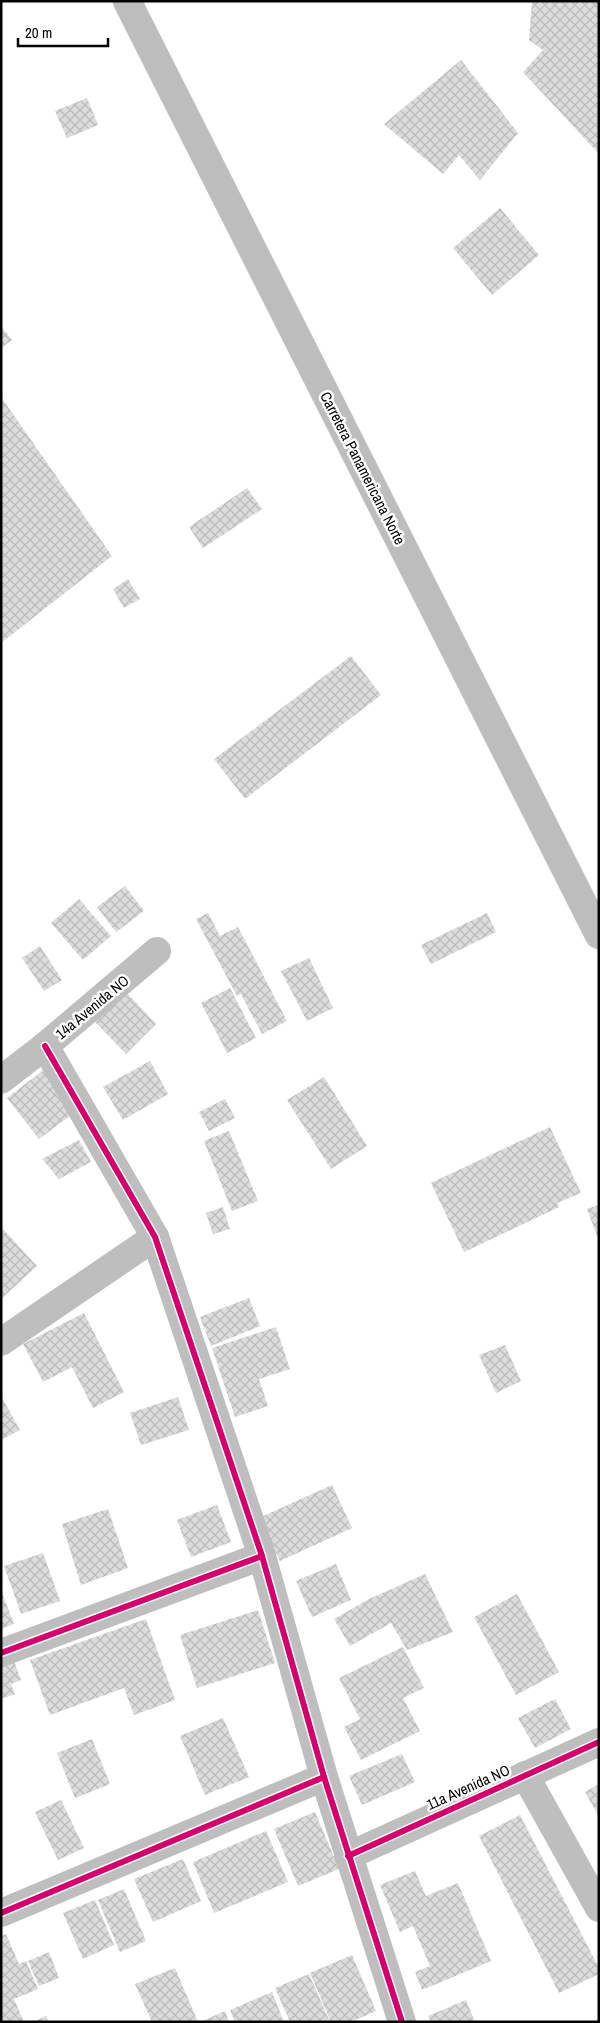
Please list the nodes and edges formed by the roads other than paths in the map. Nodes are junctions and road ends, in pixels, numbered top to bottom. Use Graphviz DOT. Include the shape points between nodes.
graph roads {
  1 [pos="127,1"];
  2 [pos="599,935"];
  3 [pos="157,951"];
  4 [pos="46,1046"];
  5 [pos="1,1080"];
  6 [pos="155,1237"];
  7 [pos="1,1342"];
  8 [pos="262,1556"];
  9 [pos="1,1653"];
  10 [pos="599,1742"];
  11 [pos="525,1775"];
  12 [pos="324,1777"];
  13 [pos="348,1856"];
  14 [pos="599,1908"];
  15 [pos="1,1913"];
  16 [pos="402,2022"];
  1 -- 2 [label="highway, Carretera Panamericana Norte"];
  3 -- 4 [label="street, 14a Avenida NO"];
  4 -- 5 [label="street, 14a Avenida NO"];
  4 -- 6 [label="street"];
  6 -- 7 [label="street"];
  6 -- 8 [label="street"];
  8 -- 9 [label="street"];
  8 -- 12 [label="street"];
  10 -- 11 [label="street, 11a Avenida NO"];
  11 -- 13 [label="street, 11a Avenida NO"];
  11 -- 14 [label="street"];
  12 -- 13 [label="street"];
  12 -- 15 [label="street"];
  13 -- 16 [label="street"];
}
